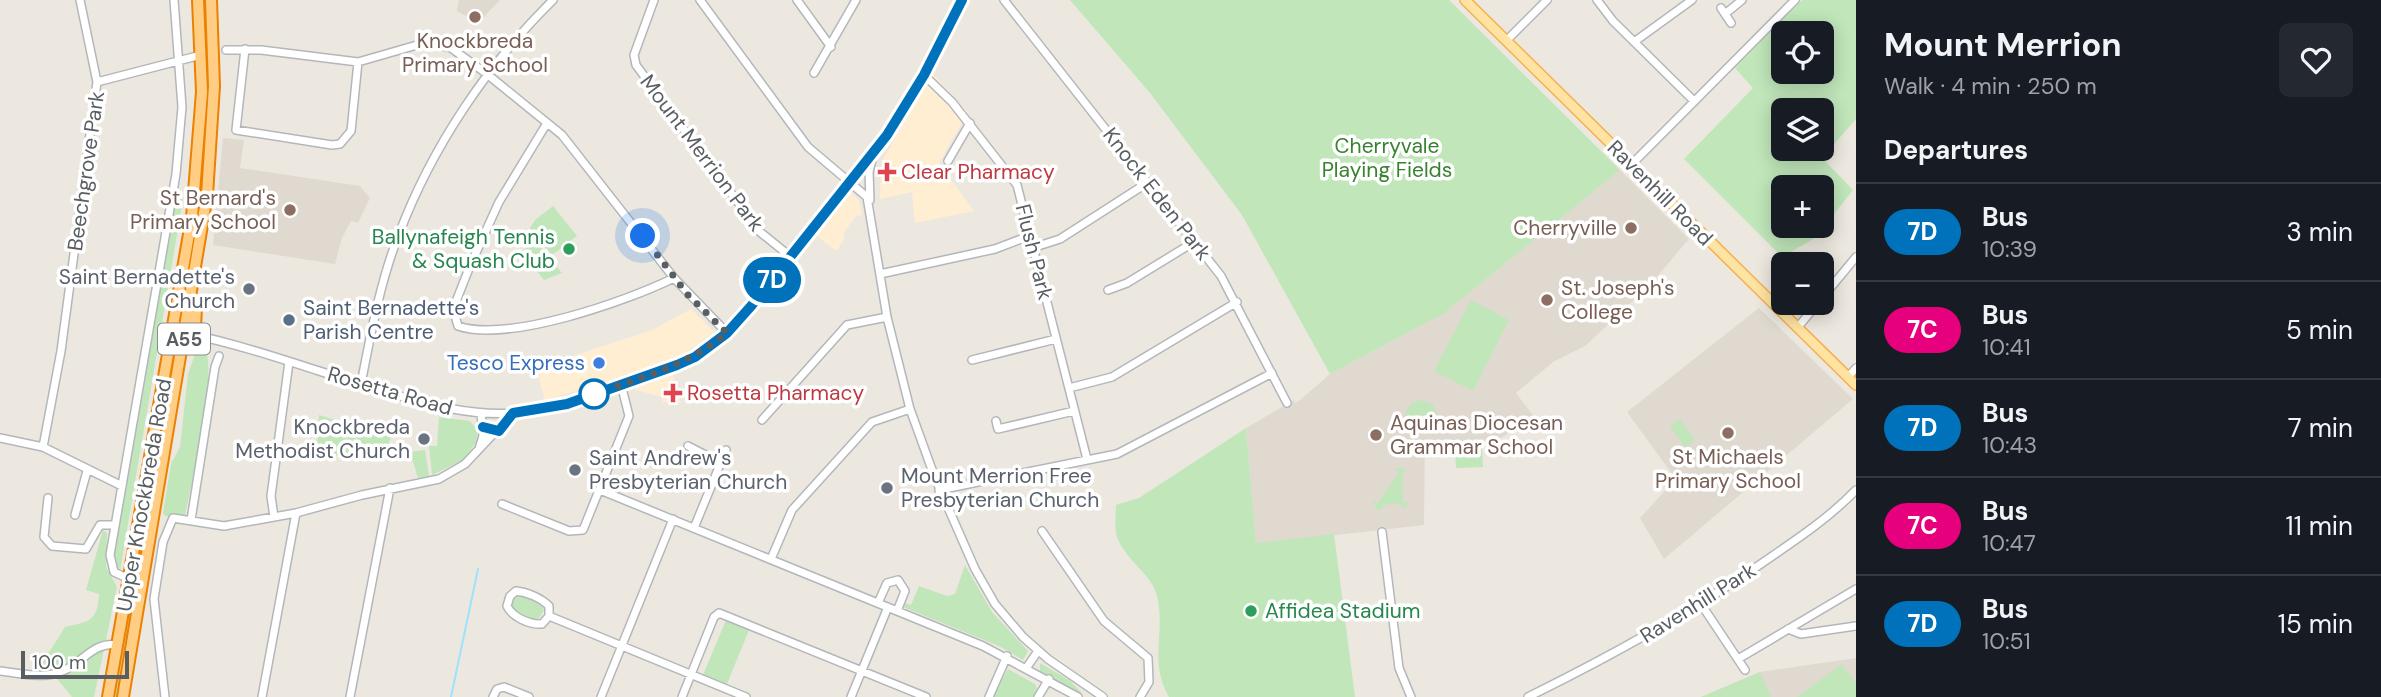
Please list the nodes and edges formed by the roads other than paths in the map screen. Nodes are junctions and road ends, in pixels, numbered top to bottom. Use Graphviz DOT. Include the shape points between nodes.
graph roads {
  1 [pos="80,0"];
  2 [pos="174,0"];
  3 [pos="198,0"];
  4 [pos="211,0"];
  5 [pos="553,0"];
  6 [pos="654,0"];
  7 [pos="700,0"];
  8 [pos="797,0"];
  9 [pos="856,0"];
  10 [pos="962,0"];
  11 [pos="1004,0"];
  12 [pos="1465,0"];
  13 [pos="1546,0"];
  14 [pos="1609,0"];
  15 [pos="1692,0"];
  16 [pos="1742,0"];
  17 [pos="1794,0"];
  18 [pos="1599,3"];
  19 [pos="1731,23"];
  20 [pos="1506,41"];
  21 [pos="1634,42"];
  22 [pos="831,47"];
  23 [pos="245,49"];
  24 [pos="226,50"];
  25 [pos="214,54"];
  26 [pos="201,55"];
  27 [pos="180,60"];
  28 [pos="358,62"];
  29 [pos="814,73"];
  30 [pos="487,74"];
  31 [pos="924,75"];
  32 [pos="97,82"];
  33 [pos="1694,101"];
  34 [pos="547,123"];
  35 [pos="970,123"];
  36 [pos="874,152"];
  37 [pos="948,161"];
  38 [pos="1632,164"];
  39 [pos="850,182"];
  40 [pos="1147,183"];
  41 [pos="870,204"];
  42 [pos="204,223"];
  43 [pos="1029,236"];
  44 [pos="1194,242"];
  45 [pos="1032,248"];
  46 [pos="791,257"];
  47 [pos="1856,257"];
  48 [pos="880,274"];
  49 [pos="674,278"];
  50 [pos="1834,284"];
  51 [pos="1108,290"];
  52 [pos="1237,302"];
  53 [pos="1808,315"];
  54 [pos="887,317"];
  55 [pos="1798,327"];
  56 [pos="185,333"];
  57 [pos="727,333"];
  58 [pos="204,337"];
  59 [pos="1056,339"];
  60 [pos="219,356"];
  61 [pos="972,360"];
  62 [pos="289,362"];
  63 [pos="1856,368"];
  64 [pos="1272,373"];
  65 [pos="1848,377"];
  66 [pos="361,384"];
  67 [pos="621,384"];
  68 [pos="1856,385"];
  69 [pos="1069,388"];
  70 [pos="1287,403"];
  71 [pos="910,408"];
  72 [pos="1074,411"];
  73 [pos="481,413"];
  74 [pos="513,413"];
  75 [pos="762,420"];
  76 [pos="996,421"];
  77 [pos="483,427"];
  78 [pos="499,431"];
  79 [pos="0,438"];
  80 [pos="688,446"];
  81 [pos="43,447"];
  82 [pos="726,450"];
  83 [pos="477,453"];
  84 [pos="1087,459"];
  85 [pos="721,463"];
  86 [pos="87,471"];
  87 [pos="122,486"];
  88 [pos="390,488"];
  89 [pos="600,490"];
  90 [pos="939,490"];
  91 [pos="1856,490"];
  92 [pos="48,498"];
  93 [pos="502,504"];
  94 [pos="296,513"];
  95 [pos="75,515"];
  96 [pos="274,517"];
  97 [pos="673,519"];
  98 [pos="191,520"];
  99 [pos="114,525"];
  100 [pos="694,528"];
  101 [pos="1042,531"];
  102 [pos="1382,532"];
  103 [pos="771,559"];
  104 [pos="146,567"];
  105 [pos="129,579"];
  106 [pos="1856,589"];
  107 [pos="142,591"];
  108 [pos="878,603"];
  109 [pos="1701,604"];
  110 [pos="888,607"];
  111 [pos="897,611"];
  112 [pos="549,616"];
  113 [pos="136,623"];
  114 [pos="1856,626"];
  115 [pos="1788,629"];
  116 [pos="118,645"];
  117 [pos="621,646"];
  118 [pos="1038,651"];
  119 [pos="1007,656"];
  120 [pos="1738,659"];
  121 [pos="1027,667"];
  122 [pos="862,670"];
  123 [pos="1745,670"];
  124 [pos="0,671"];
  125 [pos="691,675"];
  126 [pos="1049,679"];
  127 [pos="107,697"];
  128 [pos="123,697"];
  129 [pos="130,697"];
  130 [pos="165,697"];
  131 [pos="262,697"];
  132 [pos="350,697"];
  133 [pos="493,697"];
  134 [pos="529,697"];
  135 [pos="601,697"];
  136 [pos="682,697"];
  137 [pos="746,697"];
  138 [pos="851,697"];
  139 [pos="926,697"];
  140 [pos="989,697"];
  141 [pos="1038,697"];
  142 [pos="1078,697"];
  143 [pos="1103,697"];
  144 [pos="1140,697"];
  145 [pos="1411,697"];
  146 [pos="1528,697"];
  1 -- 32 [label="street"];
  2 -- 27 [label="street"];
  3 -- 26 [label="highway, Upper Knockbreda Road / A55"];
  4 -- 25 [label="highway, Upper Knockbreda Road / A55"];
  5 -- 30 [label="street"];
  6 -- 46 [label="street, Mount Merrion Park" via="634,55 636,65 760,232"];
  7 -- 39 [label="street" via="808,147"];
  8 -- 22 [label="street"];
  9 -- 22 [label="street"];
  10 -- 31 [label="street, Rosetta Road"];
  11 -- 40 [label="street, Knock Eden Park"];
  12 -- 20 [label="main road, Ravenhill Road"];
  13 -- 20 [label="street"];
  14 -- 18 [label="street"];
  15 -- 21 [label="street"];
  16 -- 19 [label="street" via="1723,11"];
  17 -- 33 [label="street"];
  18 -- 21 [label="street"];
  20 -- 38 [label="main road, Ravenhill Road"];
  21 -- 33 [label="street"];
  22 -- 29 [label="street"];
  23 -- 24 [label="street"];
  23 -- 28 [label="street"];
  23 -- 28 [label="street" via="236,130 241,133 340,144 351,131"];
  25 -- 26 [label="highway"];
  25 -- 42 [label="highway, Upper Knockbreda Road / A55"];
  26 -- 27 [label="street, Beechgrove Park"];
  26 -- 105 [label="highway, Upper Knockbreda Road / A55" via="192,217"];
  27 -- 32 [label="street, Beechgrove Park"];
  27 -- 87 [label="street" via="182,107 176,174"];
  28 -- 30 [label="street" via="434,44 451,48"];
  30 -- 34 [label="street"];
  30 -- 66 [label="street" via="445,139 398,235 377,302"];
  31 -- 35 [label="street, Flush Park"];
  31 -- 36 [label="street, Rosetta Road"];
  32 -- 81 [label="street, Beechgrove Park" via="61,351"];
  33 -- 38 [label="street"];
  34 -- 49 [label="street" via="581,158"];
  34 -- 49 [label="street" via="499,202 470,266 453,309 458,326 482,332 521,329"];
  35 -- 37 [label="street"];
  35 -- 43 [label="street, Flush Park" via="1013,177"];
  36 -- 39 [label="street, Rosetta Road"];
  36 -- 41 [label="street"];
  38 -- 55 [label="main road, Ravenhill Road"];
  39 -- 41 [label="street"];
  39 -- 46 [label="street, Rosetta Road"];
  40 -- 44 [label="street, Knock Eden Park"];
  40 -- 45 [label="street" via="1060,239"];
  41 -- 48 [label="street"];
  42 -- 56 [label="highway, Upper Knockbreda Road / A55"];
  42 -- 58 [label="highway" via="206,250 194,323"];
  43 -- 45 [label="street, Flush Park"];
  43 -- 48 [label="street" via="995,249"];
  44 -- 51 [label="street"];
  44 -- 52 [label="street, Knock Eden Park"];
  45 -- 59 [label="street, Flush Park"];
  46 -- 57 [label="street, Rosetta Road"];
  47 -- 50 [label="street"];
  48 -- 54 [label="street"];
  49 -- 57 [label="street"];
  52 -- 64 [label="street, Knock Eden Park"];
  52 -- 69 [label="street" via="1112,377"];
  53 -- 55 [label="street"];
  54 -- 71 [label="street"];
  54 -- 75 [label="street" via="847,325"];
  55 -- 65 [label="main road, Ravenhill Road"];
  56 -- 58 [label="street, Rosetta Road"];
  56 -- 104 [label="highway, Upper Knockbreda Road / A55"];
  57 -- 67 [label="street, Rosetta Road" via="695,357"];
  58 -- 62 [label="street, Rosetta Road"];
  59 -- 61 [label="street"];
  59 -- 69 [label="street, Flush Park"];
  60 -- 98 [label="street"];
  62 -- 66 [label="street, Rosetta Road"];
  62 -- 96 [label="street" via="271,496"];
  63 -- 65 [label="street"];
  64 -- 70 [label="street, Knock Eden Park"];
  64 -- 84 [label="street" via="1125,451"];
  65 -- 68 [label="main road, Ravenhill Road"];
  66 -- 73 [label="street, Rosetta Road" via="434,406"];
  67 -- 74 [label="street, Rosetta Road" via="551,408"];
  67 -- 89 [label="street" via="629,416"];
  69 -- 72 [label="street, Flush Park"];
  71 -- 90 [label="street"];
  71 -- 103 [label="street" via="872,422 863,431 792,510"];
  72 -- 76 [label="street" via="998,429"];
  72 -- 84 [label="street, Flush Park"];
  73 -- 74 [label="street, Rosetta Road"];
  73 -- 77 [label="street"];
  74 -- 78 [label="street"];
  77 -- 78 [label="street"];
  77 -- 83 [label="street"];
  78 -- 83 [label="street"];
  79 -- 81 [label="street"];
  80 -- 85 [label="street"];
  81 -- 86 [label="street"];
  82 -- 85 [label="street"];
  83 -- 88 [label="street" via="439,479"];
  84 -- 90 [label="street"];
  85 -- 100 [label="street"];
  86 -- 87 [label="street"];
  86 -- 95 [label="street"];
  87 -- 99 [label="street"];
  88 -- 94 [label="street"];
  88 -- 132 [label="street"];
  89 -- 93 [label="street" via="586,525 578,532"];
  89 -- 97 [label="street"];
  90 -- 118 [label="street" via="984,586"];
  91 -- 109 [label="street, Ravenhill Park" via="1828,519"];
  92 -- 99 [label="street" via="44,537 52,547 86,549 100,525"];
  94 -- 96 [label="street"];
  94 -- 131 [label="street"];
  96 -- 98 [label="street" via="224,526"];
  97 -- 100 [label="street"];
  97 -- 117 [label="street"];
  98 -- 130 [label="street, Upper Knockbreda Road" via="176,517 168,525 156,585 154,604"];
  99 -- 105 [label="street" via="111,565 116,575"];
  100 -- 103 [label="street"];
  101 -- 144 [label="street" via="1104,621 1148,658 1149,682"];
  102 -- 145 [label="street" via="1399,668"];
  103 -- 108 [label="street"];
  104 -- 105 [label="highway"];
  104 -- 107 [label="highway, Upper Knockbreda Road / A55"];
  105 -- 107 [label="highway"];
  105 -- 116 [label="highway, Upper Knockbreda Road / A55"];
  106 -- 115 [label="street"];
  107 -- 113 [label="highway, Upper Knockbreda Road / A55"];
  108 -- 110 [label="street"];
  108 -- 111 [label="street" via="887,583 898,580 905,591"];
  109 -- 120 [label="street"];
  109 -- 146 [label="street, Ravenhill Park" via="1621,652"];
  110 -- 111 [label="street"];
  110 -- 122 [label="street"];
  111 -- 119 [label="street"];
  112 -- 112 [label="street" via="542,624 514,616 507,606 510,596 516,591 545,601"];
  112 -- 117 [label="street"];
  113 -- 128 [label="highway, Upper Knockbreda Road / A55"];
  113 -- 129 [label="highway" via="137,656"];
  114 -- 115 [label="street" via="1801,634"];
  115 -- 120 [label="street"];
  116 -- 124 [label="street" via="101,644 55,673"];
  116 -- 127 [label="highway, Upper Knockbreda Road / A55"];
  117 -- 125 [label="street"];
  117 -- 135 [label="street"];
  118 -- 121 [label="street"];
  118 -- 143 [label="street"];
  119 -- 121 [label="street"];
  119 -- 140 [label="street"];
  120 -- 123 [label="street"];
  121 -- 126 [label="street"];
  122 -- 125 [label="street" via="719,613"];
  122 -- 138 [label="street"];
  122 -- 139 [label="street"];
  125 -- 136 [label="street"];
  125 -- 137 [label="street"];
  126 -- 141 [label="street"];
  126 -- 142 [label="street"];
  133 -- 134 [label="street" via="504,687"];
}
